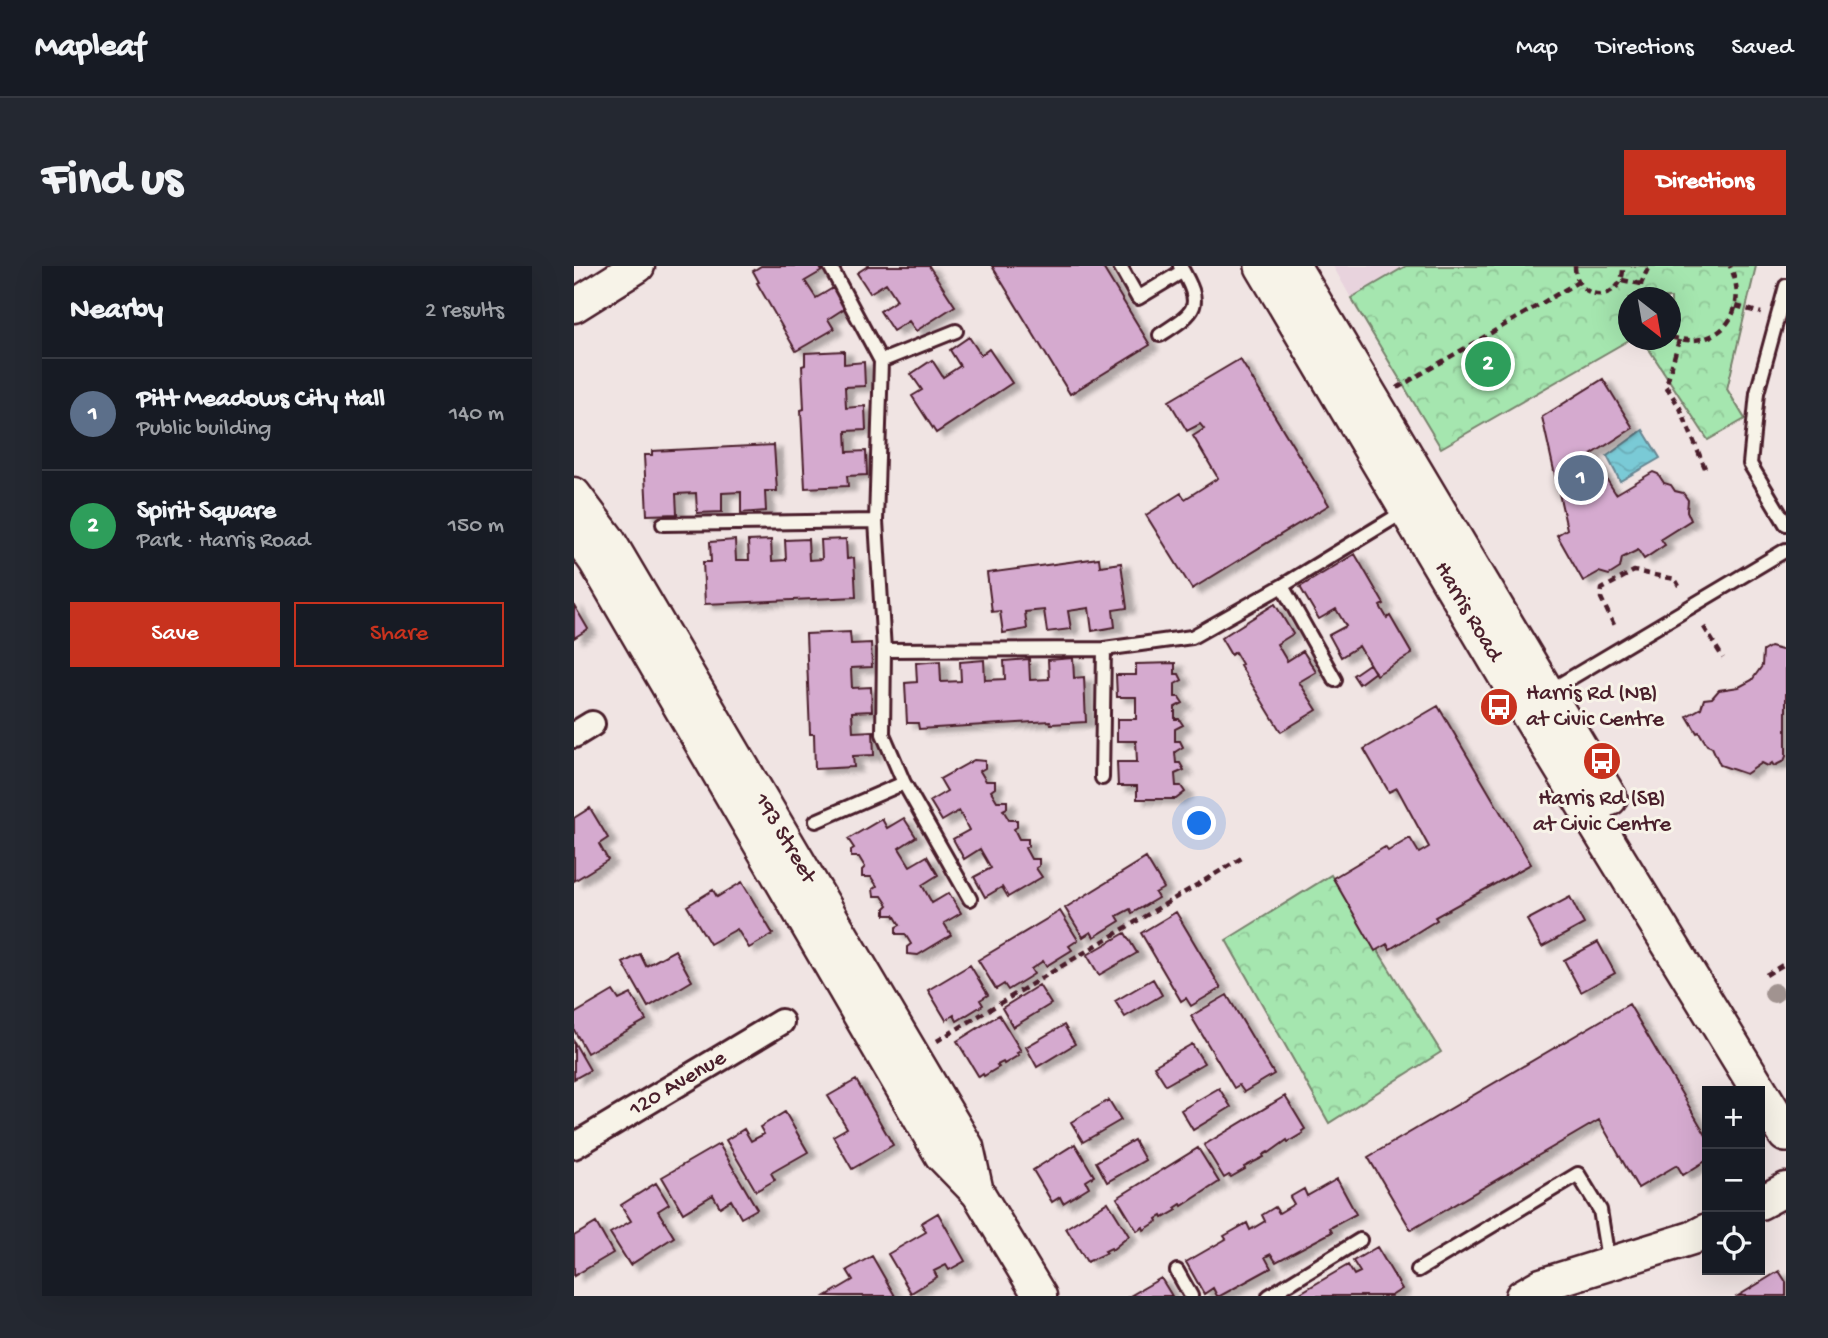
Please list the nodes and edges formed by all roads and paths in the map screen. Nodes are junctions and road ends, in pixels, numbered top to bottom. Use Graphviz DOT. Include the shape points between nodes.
graph roads {
  1 [pos="638,266"];
  2 [pos="830,266"];
  3 [pos="1120,266"];
  4 [pos="1263,266"];
  5 [pos="1292,266"];
  6 [pos="1575,266"];
  7 [pos="1623,266"];
  8 [pos="1649,266"];
  9 [pos="1730,266"];
  10 [pos="1182,269"];
  11 [pos="1622,280"];
  12 [pos="1578,282"];
  13 [pos="1641,284"];
  14 [pos="1786,286"];
  15 [pos="574,306"];
  16 [pos="956,331"];
  17 [pos="1160,335"];
  18 [pos="1681,340"];
  19 [pos="1676,350"];
  20 [pos="881,361"];
  21 [pos="1396,389"];
  22 [pos="1705,468"];
  23 [pos="574,494"];
  24 [pos="1418,503"];
  25 [pos="876,521"];
  26 [pos="663,524"];
  27 [pos="1786,524"];
  28 [pos="574,531"];
  29 [pos="1786,550"];
  30 [pos="1282,586"];
  31 [pos="1679,586"];
  32 [pos="1614,625"];
  33 [pos="1704,628"];
  34 [pos="1104,649"];
  35 [pos="884,650"];
  36 [pos="1723,658"];
  37 [pos="1335,680"];
  38 [pos="1535,699"];
  39 [pos="1102,778"];
  40 [pos="904,783"];
  41 [pos="816,821"];
  42 [pos="1245,856"];
  43 [pos="970,900"];
  44 [pos="1664,911"];
  45 [pos="1786,963"];
  46 [pos="1766,975"];
  47 [pos="781,1022"];
  48 [pos="913,1056"];
  49 [pos="1786,1089"];
  50 [pos="1786,1134"];
  51 [pos="574,1146"];
  52 [pos="1786,1189"];
  53 [pos="978,1193"];
  54 [pos="1765,1200"];
  55 [pos="1702,1233"];
  56 [pos="1360,1241"];
  57 [pos="1609,1265"];
  58 [pos="1418,1270"];
  59 [pos="1177,1272"];
  60 [pos="1032,1293"];
  61 [pos="1191,1296"];
  62 [pos="1269,1296"];
  63 [pos="1522,1296"];
  1 -- 15 [label="street"];
  2 -- 20 [label="lane"];
  3 -- 10 [label="lane" via="1138,298"];
  4 -- 24 [label="main road, Harris Road"];
  5 -- 24 [label="main road, Harris Road"];
  6 -- 12 [label="path"];
  7 -- 11 [label="path"];
  8 -- 13 [label="path"];
  9 -- 18 [label="path" via="1737,281 1734,313 1712,335 1698,341"];
  10 -- 17 [label="lane" via="1194,293 1193,307 1189,316"];
  11 -- 12 [label="path" via="1612,291 1596,294"];
  11 -- 13 [label="path"];
  12 -- 21 [label="path"];
  14 -- 27 [label="lane" via="1758,393 1750,464"];
  16 -- 20 [label="lane"];
  19 -- 22 [label="path" via="1666,386"];
  20 -- 25 [label="lane"];
  23 -- 48 [label="street, 193 Street" via="608,538"];
  24 -- 30 [label="lane"];
  24 -- 38 [label="main road, Harris Road"];
  25 -- 26 [label="lane"];
  25 -- 35 [label="lane"];
  28 -- 53 [label="street, 193 Street" via="941,1155"];
  29 -- 38 [label="lane"];
  30 -- 34 [label="lane" via="1192,637"];
  30 -- 37 [label="lane"];
  31 -- 32 [label="path" via="1675,579 1634,571 1602,589 1601,598"];
  33 -- 36 [label="path"];
  34 -- 35 [label="lane"];
  34 -- 39 [label="lane"];
  35 -- 40 [label="lane" via="883,734"];
  38 -- 44 [label="main road, Harris Road"];
  40 -- 41 [label="lane"];
  40 -- 43 [label="lane"];
  42 -- 48 [label="path"];
  44 -- 49 [label="main road, Harris Road"];
  44 -- 50 [label="main road, Harris Road"];
  45 -- 46 [label="path"];
  47 -- 51 [label="street, 120 Avenue"];
  48 -- 53 [label="street, 193 Street" via="967,1147"];
  52 -- 54 [label="street"];
  53 -- 60 [label="street, 193 Street"];
  55 -- 57 [label="street"];
  56 -- 62 [label="lane"];
  57 -- 58 [label="lane" via="1600,1210 1578,1174"];
  57 -- 63 [label="street" via="1541,1285"];
  59 -- 61 [label="lane"];
}
